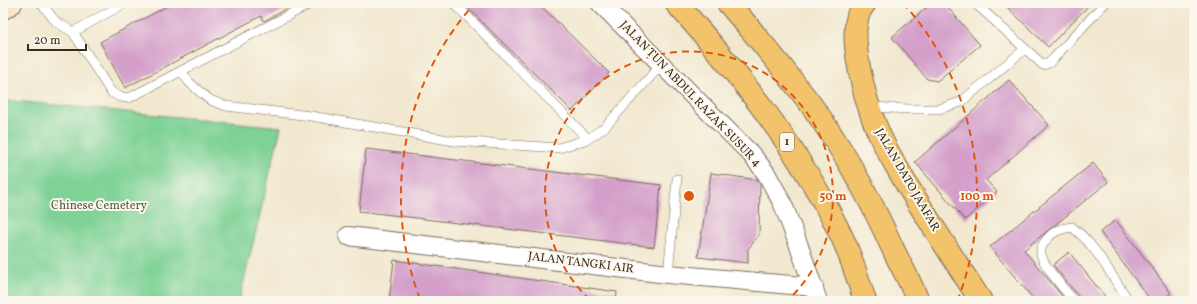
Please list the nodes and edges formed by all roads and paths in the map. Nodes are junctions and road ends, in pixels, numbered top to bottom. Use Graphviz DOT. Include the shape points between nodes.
graph roads {
  1 [pos="11,3"];
  2 [pos="41,3"];
  3 [pos="125,3"];
  4 [pos="312,3"];
  5 [pos="454,3"];
  6 [pos="600,3"];
  7 [pos="676,3"];
  8 [pos="728,3"];
  9 [pos="865,3"];
  10 [pos="975,3"];
  11 [pos="1105,3"];
  12 [pos="3,8"];
  13 [pos="73,32"];
  14 [pos="1026,49"];
  15 [pos="661,65"];
  16 [pos="181,71"];
  17 [pos="868,107"];
  18 [pos="588,139"];
  19 [pos="677,179"];
  20 [pos="348,236"];
  21 [pos="668,274"];
  22 [pos="816,294"];
  23 [pos="865,301"];
  24 [pos="918,301"];
  25 [pos="981,301"];
  26 [pos="1074,301"];
  27 [pos="1129,301"];
  1 -- 12 [label="main road"];
  2 -- 13 [label="lane" via="56,22"];
  3 -- 13 [label="lane"];
  4 -- 16 [label="lane"];
  5 -- 18 [label="lane"];
  6 -- 15 [label="street, JALAN TUN ABDUL RAZAK SUSUR 4"];
  7 -- 23 [label="main road, 1" via="754,96 804,168 841,236"];
  8 -- 24 [label="main road" via="779,64 825,126 880,220"];
  9 -- 17 [label="main road, JALAN DATO JAAFAR" via="859,13 856,28 856,50"];
  10 -- 14 [label="lane"];
  11 -- 14 [label="lane" via="1049,63 1043,65"];
  13 -- 16 [label="lane" via="111,92 120,97 129,98"];
  14 -- 17 [label="lane" via="961,102 939,109"];
  15 -- 18 [label="lane" via="605,127"];
  15 -- 22 [label="street, JALAN TUN ABDUL RAZAK SUSUR 4" via="751,154 766,173 782,202"];
  16 -- 18 [label="lane" via="189,82 210,100 226,106 311,116 454,141 559,148"];
  17 -- 25 [label="main road, JALAN DATO JAAFAR" via="877,130 922,210"];
  19 -- 21 [label="lane"];
  20 -- 21 [label="street, JALAN TANGKI AIR"];
  21 -- 22 [label="street, JALAN TANGKI AIR"];
  26 -- 27 [label="lane" via="1043,261 1041,253 1042,246 1049,236 1062,228 1072,227 1094,250"];
}
